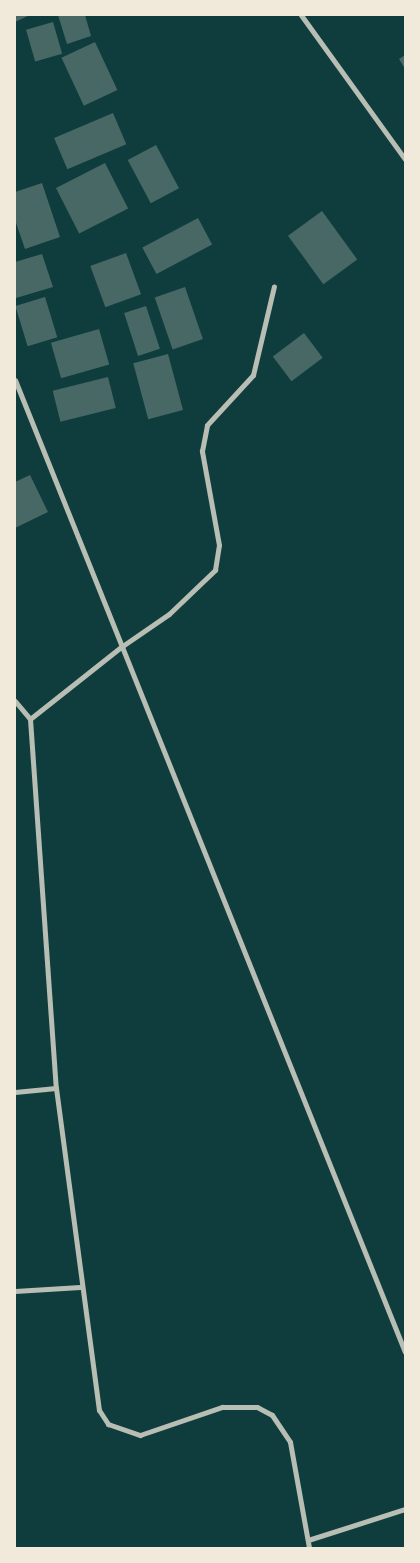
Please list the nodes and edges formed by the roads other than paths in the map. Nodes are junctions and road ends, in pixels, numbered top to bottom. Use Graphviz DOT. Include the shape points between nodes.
graph roads {
  1 [pos="301,15"];
  2 [pos="405,159"];
  3 [pos="274,286"];
  4 [pos="15,380"];
  5 [pos="120,647"];
  6 [pos="15,701"];
  7 [pos="30,718"];
  8 [pos="56,1088"];
  9 [pos="15,1092"];
  10 [pos="80,1287"];
  11 [pos="15,1291"];
  12 [pos="405,1352"];
  13 [pos="405,1509"];
  14 [pos="308,1540"];
  15 [pos="309,1548"];
  1 -- 2 [label="street"];
  3 -- 5 [label="street" via="252,375 208,426 202,451 219,546 215,570 169,614"];
  4 -- 5 [label="street"];
  5 -- 7 [label="street"];
  5 -- 12 [label="street"];
  6 -- 7 [label="street"];
  7 -- 8 [label="street"];
  8 -- 9 [label="street"];
  8 -- 10 [label="street"];
  10 -- 11 [label="street"];
  10 -- 14 [label="street" via="99,1410 108,1424 140,1435 222,1407 257,1407 272,1415 290,1442"];
  13 -- 14 [label="street"];
  14 -- 15 [label="street"];
}
